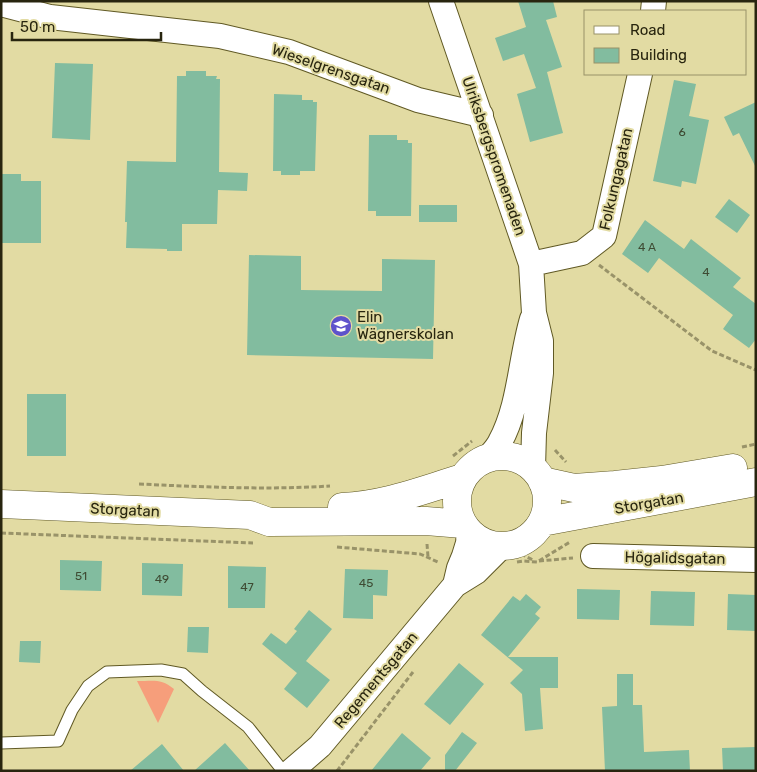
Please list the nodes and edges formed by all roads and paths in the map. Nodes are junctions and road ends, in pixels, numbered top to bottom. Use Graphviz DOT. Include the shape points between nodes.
graph roads {
  1 [pos="441,1"];
  2 [pos="1,4"];
  3 [pos="640,75"];
  4 [pos="481,116"];
  5 [pos="582,253"];
  6 [pos="531,264"];
  7 [pos="534,313"];
  8 [pos="756,370"];
  9 [pos="507,428"];
  10 [pos="534,433"];
  11 [pos="488,458"];
  12 [pos="571,464"];
  13 [pos="756,464"];
  14 [pos="455,469"];
  15 [pos="537,474"];
  16 [pos="756,482"];
  17 [pos="130,484"];
  18 [pos="333,486"];
  19 [pos="1,504"];
  20 [pos="250,515"];
  21 [pos="542,522"];
  22 [pos="466,528"];
  23 [pos="1,534"];
  24 [pos="258,543"];
  25 [pos="336,547"];
  26 [pos="509,554"];
  27 [pos="593,556"];
  28 [pos="756,560"];
  29 [pos="537,562"];
  30 [pos="457,576"];
  31 [pos="414,670"];
  32 [pos="1,743"];
  33 [pos="283,771"];
  34 [pos="292,771"];
  35 [pos="336,771"];
  1 -- 4 [label="street, Ulriksbergspromenaden"];
  2 -- 4 [label="street, Wieselgrensgatan" via="50,17 220,36 289,52 418,100"];
  3 -- 5 [label="street, Folkungagatan" via="604,236"];
  4 -- 6 [label="street, Ulriksbergspromenaden"];
  5 -- 6 [label="street, Folkungagatan"];
  5 -- 8 [label="path" via="712,351"];
  6 -- 7 [label="street, Ulriksbergspromenaden"];
  7 -- 9 [label="street, Ulriksbergspromenaden"];
  7 -- 10 [label="street, Ulriksbergspromenaden" via="541,341 541,373"];
  9 -- 11 [label="street, Ulriksbergspromenaden"];
  9 -- 14 [label="path" via="493,424"];
  10 -- 12 [label="path" via="546,436 552,447"];
  10 -- 15 [label="street, Ulriksbergspromenaden"];
  11 -- 14 [label="main road" via="469,470"];
  11 -- 15 [label="main road" via="513,457 523,461"];
  13 -- 15 [label="main road, Storgatan" via="662,480 574,488"];
  14 -- 20 [label="main road, Storgatan" via="422,492 378,503 348,507 268,508"];
  14 -- 22 [label="main road" via="457,507"];
  15 -- 21 [label="main road" via="546,494"];
  16 -- 21 [label="main road, Storgatan"];
  17 -- 18 [label="path"];
  19 -- 20 [label="main road, Storgatan"];
  20 -- 22 [label="main road, Storgatan" via="269,522 426,521"];
  21 -- 26 [label="main road" via="535,532 514,544"];
  22 -- 26 [label="main road" via="475,537"];
  22 -- 30 [label="street, Regementsgatan" via="466,550"];
  23 -- 24 [label="path"];
  25 -- 30 [label="path" via="420,554 440,562"];
  26 -- 29 [label="path"];
  26 -- 29 [label="path" via="523,561"];
  26 -- 30 [label="street, Regementsgatan" via="476,572"];
  27 -- 28 [label="street, Högalidsgatan"];
  27 -- 29 [label="path"];
  30 -- 34 [label="street, Regementsgatan" via="320,746"];
  31 -- 35 [label="path"];
  32 -- 33 [label="lane" via="58,741 72,710 88,686 107,672 161,670 183,674 248,727"];
}
